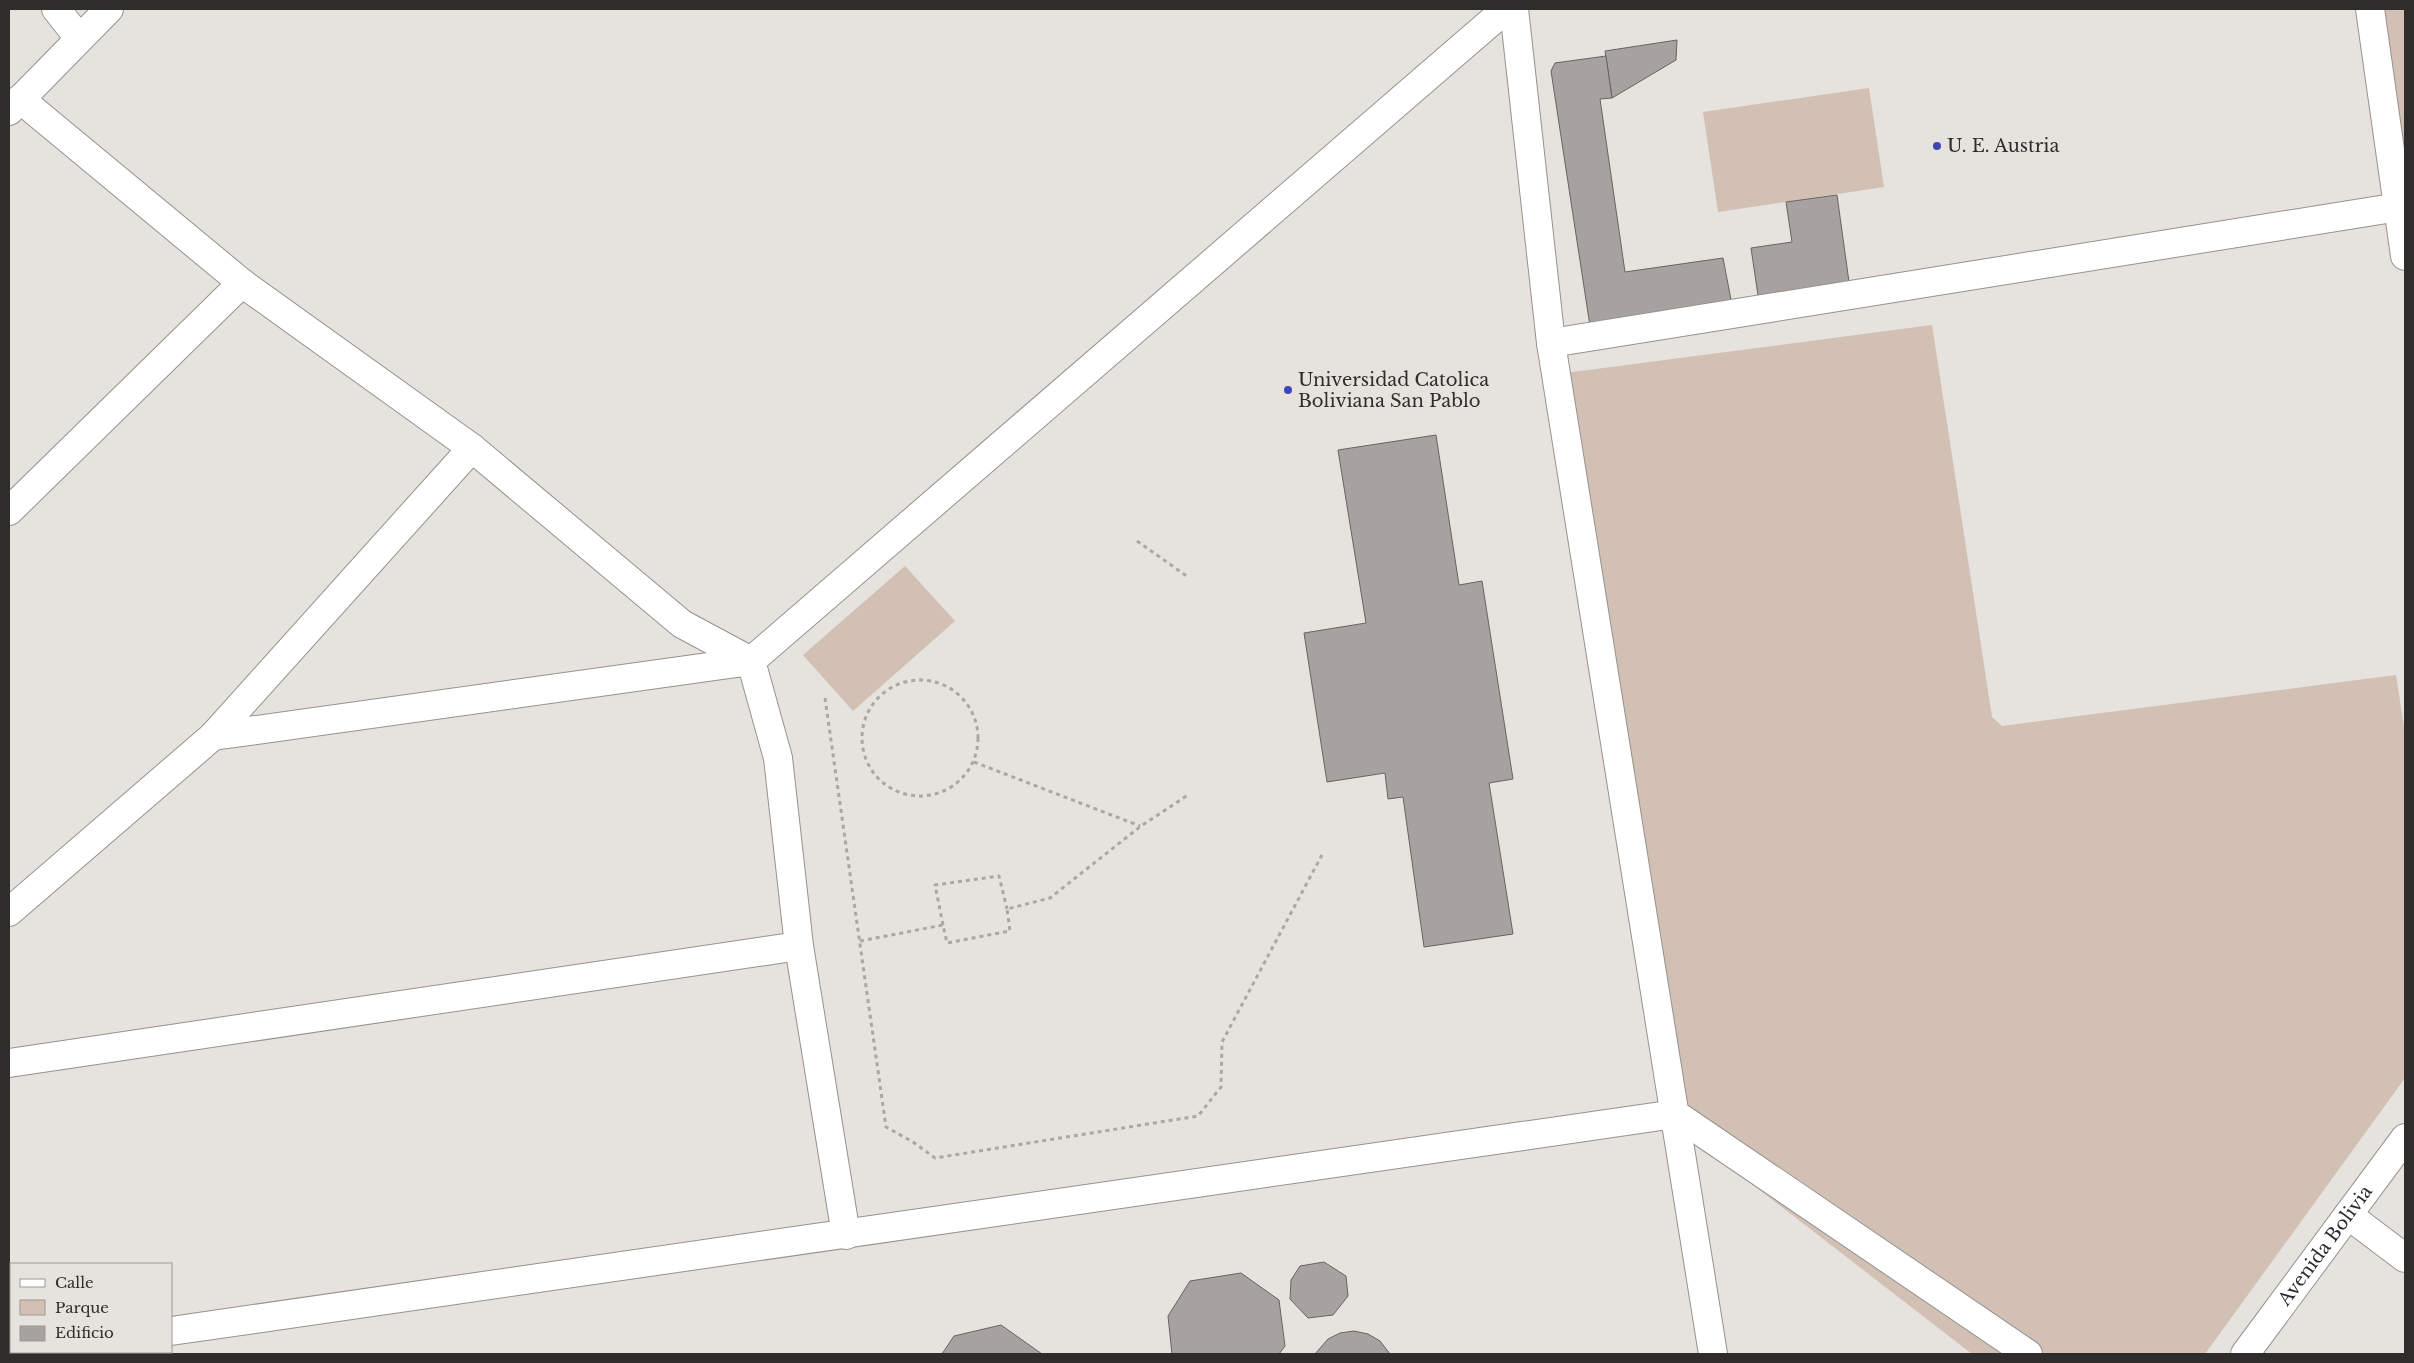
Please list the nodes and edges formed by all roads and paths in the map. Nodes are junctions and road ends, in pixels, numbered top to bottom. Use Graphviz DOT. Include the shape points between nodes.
graph roads {
  1 [pos="56,9"];
  2 [pos="109,9"];
  3 [pos="1506,9"];
  4 [pos="1514,9"];
  5 [pos="2370,9"];
  6 [pos="79,38"];
  7 [pos="14,105"];
  8 [pos="2402,207"];
  9 [pos="2405,256"];
  10 [pos="242,283"];
  11 [pos="1551,343"];
  12 [pos="472,448"];
  13 [pos="9,511"];
  14 [pos="1137,541"];
  15 [pos="1188,577"];
  16 [pos="751,661"];
  17 [pos="825,698"];
  18 [pos="213,736"];
  19 [pos="974,762"];
  20 [pos="1188,795"];
  21 [pos="1141,826"];
  22 [pos="1322,856"];
  23 [pos="1007,909"];
  24 [pos="9,912"];
  25 [pos="942,925"];
  26 [pos="860,941"];
  27 [pos="799,946"];
  28 [pos="9,1064"];
  29 [pos="1675,1114"];
  30 [pos="2405,1138"];
  31 [pos="2348,1215"];
  32 [pos="846,1235"];
  33 [pos="2405,1258"];
  34 [pos="172,1331"];
  35 [pos="1713,1354"];
  36 [pos="2028,1354"];
  37 [pos="2245,1354"];
  1 -- 6 [label="street"];
  2 -- 6 [label="street"];
  3 -- 16 [label="street"];
  4 -- 11 [label="street"];
  5 -- 8 [label="street"];
  6 -- 7 [label="street"];
  7 -- 10 [label="street"];
  8 -- 9 [label="street"];
  8 -- 11 [label="street"];
  10 -- 12 [label="street"];
  10 -- 13 [label="street"];
  11 -- 29 [label="street"];
  12 -- 16 [label="street" via="682,624"];
  12 -- 18 [label="street"];
  14 -- 15 [label="path"];
  16 -- 18 [label="street"];
  16 -- 27 [label="street" via="778,758"];
  17 -- 26 [label="path"];
  18 -- 24 [label="street"];
  19 -- 19 [label="path" via="963,778 949,789 931,795 912,796 894,790 879,779 868,764 862,746 863,727 870,709 882,694 899,684 918,680 938,682 956,691 969,705 977,723"];
  19 -- 21 [label="path"];
  20 -- 21 [label="path"];
  21 -- 23 [label="path" via="1050,898"];
  22 -- 26 [label="path" via="1222,1042 1221,1087 1198,1116 935,1158 886,1127"];
  23 -- 25 [label="path" via="1010,931 947,943"];
  23 -- 25 [label="path" via="999,876 934,885"];
  25 -- 26 [label="path"];
  27 -- 28 [label="street"];
  27 -- 32 [label="street"];
  29 -- 32 [label="street"];
  29 -- 35 [label="street"];
  29 -- 36 [label="street"];
  30 -- 31 [label="street, Avenida Bolivia"];
  31 -- 33 [label="street"];
  31 -- 37 [label="street, Avenida Bolivia"];
  32 -- 34 [label="street"];
}
